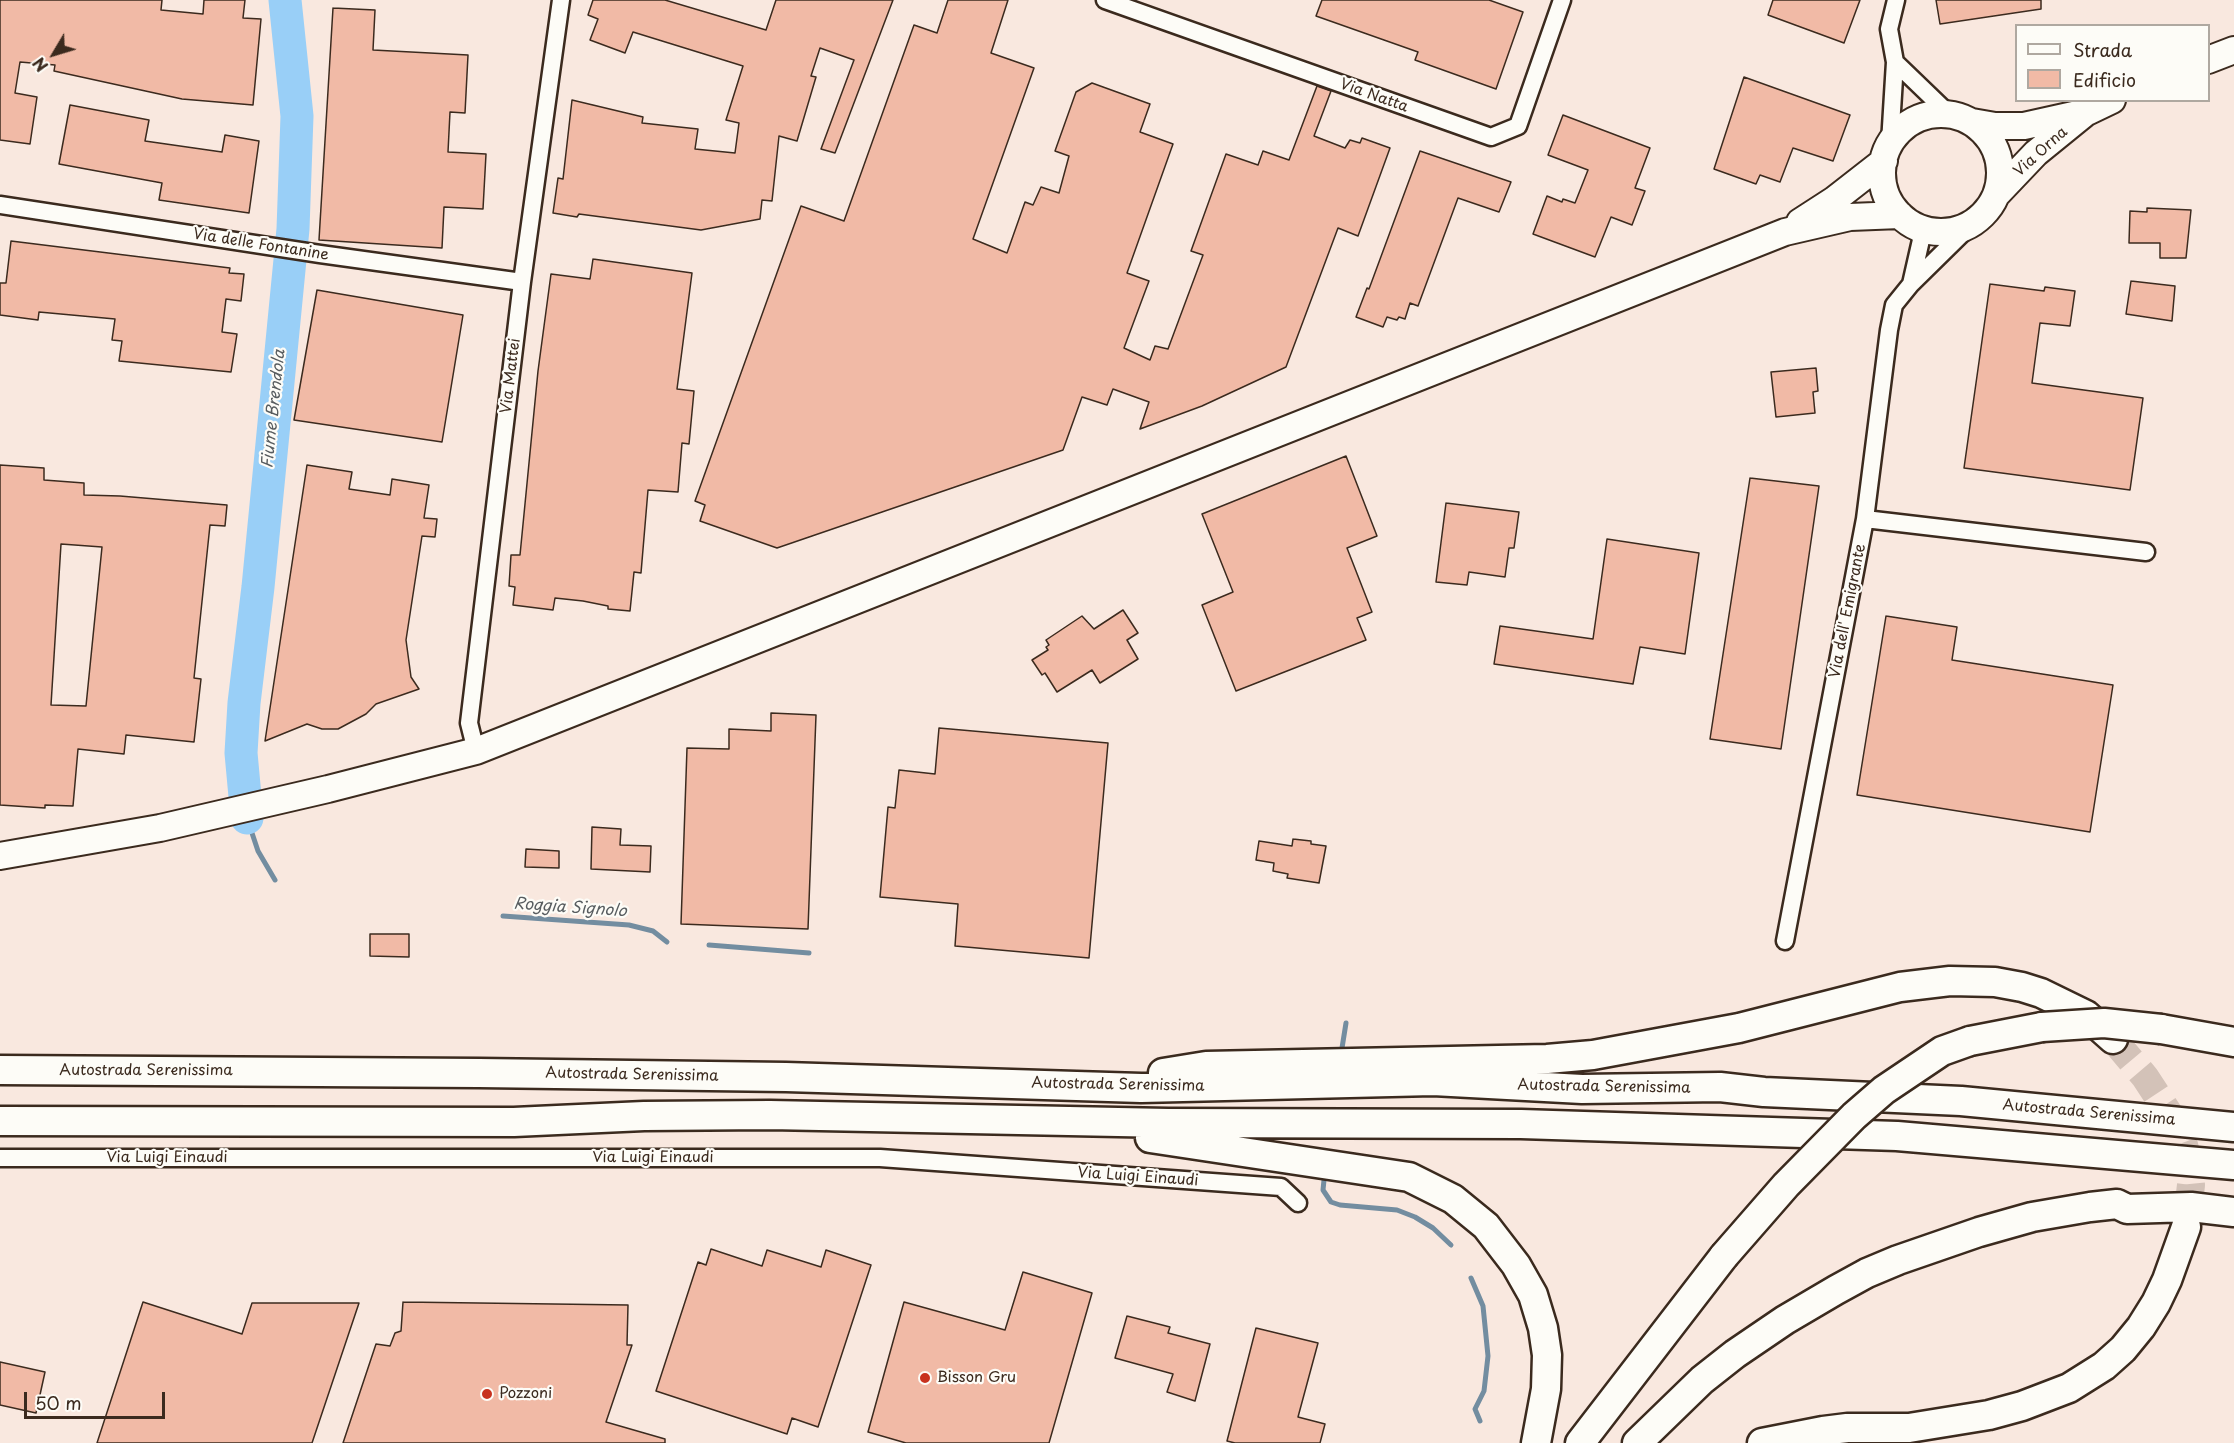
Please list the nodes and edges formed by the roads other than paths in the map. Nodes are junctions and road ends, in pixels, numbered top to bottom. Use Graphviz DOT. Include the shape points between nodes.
graph roads {
  1 [pos="561,0"];
  2 [pos="1105,0"];
  3 [pos="1562,0"];
  4 [pos="1896,0"];
  5 [pos="2234,50"];
  6 [pos="2210,59"];
  7 [pos="1895,62"];
  8 [pos="2108,102"];
  9 [pos="2087,112"];
  10 [pos="1961,118"];
  11 [pos="1887,152"];
  12 [pos="1997,194"];
  13 [pos="0,205"];
  14 [pos="1909,221"];
  15 [pos="1972,224"];
  16 [pos="1785,232"];
  17 [pos="522,282"];
  18 [pos="1911,284"];
  19 [pos="1865,519"];
  20 [pos="2146,552"];
  21 [pos="476,751"];
  22 [pos="0,856"];
  23 [pos="1785,941"];
  24 [pos="2113,1039"];
  25 [pos="2234,1042"];
  26 [pos="0,1070"];
  27 [pos="1087,1086"];
  28 [pos="0,1121"];
  29 [pos="1062,1121"];
  30 [pos="2234,1128"];
  31 [pos="0,1158"];
  32 [pos="2234,1165"];
  33 [pos="1298,1203"];
  34 [pos="2234,1212"];
  35 [pos="2186,1227"];
  36 [pos="1536,1443"];
  37 [pos="1580,1443"];
  38 [pos="1637,1443"];
  39 [pos="1762,1443"];
  1 -- 17 [label="street, Via Mattei"];
  2 -- 3 [label="street, Via Natta" via="1491,137 1518,126"];
  4 -- 7 [label="street" via="1889,29"];
  5 -- 6 [label="main road"];
  7 -- 10 [label="street"];
  7 -- 11 [label="street"];
  8 -- 9 [label="main road, Via Orna"];
  9 -- 10 [label="main road, Via Orna" via="2024,126 1995,126"];
  9 -- 12 [label="main road, Via Orna" via="2036,153"];
  10 -- 11 [label="main road" via="1932,115 1915,120 1901,130"];
  10 -- 12 [label="main road" via="1987,136 1997,154 2001,174"];
  11 -- 14 [label="main road" via="1882,176 1885,190 1891,204"];
  11 -- 16 [label="main road" via="1834,200"];
  12 -- 15 [label="main road" via="1987,211"];
  13 -- 17 [label="street, Via delle Fontanine"];
  14 -- 15 [label="main road" via="1946,232"];
  14 -- 16 [label="main road" via="1850,217"];
  14 -- 18 [label="street, Via dell' Emigrante" via="1921,240"];
  15 -- 18 [label="street, Via dell' Emigrante"];
  16 -- 21 [label="main road"];
  17 -- 21 [label="street, Via Mattei" via="469,723"];
  18 -- 19 [label="street, Via dell' Emigrante" via="1894,305 1889,330"];
  19 -- 20 [label="street"];
  19 -- 23 [label="street, Via dell' Emigrante"];
  21 -- 22 [label="main road" via="160,828"];
  24 -- 27 [label="highway" via="2086,1015 2041,993 1995,982 1950,981 1900,987 1739,1028 1593,1055 1206,1066"];
  25 -- 37 [label="highway, bridge" via="2104,1023 2042,1027 1970,1041 1942,1051 1884,1090 1786,1185 1724,1256"];
  26 -- 27 [label="highway, Autostrada Serenissima" via="514,1073"];
  27 -- 30 [label="highway, Autostrada Serenissima" via="1433,1081 1582,1089 1720,1087 1962,1101"];
  28 -- 29 [label="highway" via="514,1122 770,1115"];
  29 -- 32 [label="highway" via="1521,1124 1850,1134"];
  29 -- 36 [label="highway" via="1409,1177 1454,1199 1486,1226 1533,1294 1547,1355 1546,1389"];
  31 -- 33 [label="street, Via Luigi Einaudi" via="880,1158 1281,1187"];
  34 -- 38 [label="highway" via="2190,1207 2127,1209 2116,1203 2032,1217 1898,1260 1836,1290 1735,1354"];
  35 -- 39 [label="highway" via="2167,1280 2141,1327 2104,1366 2068,1388 1989,1415 1909,1428 1847,1428"];
}
